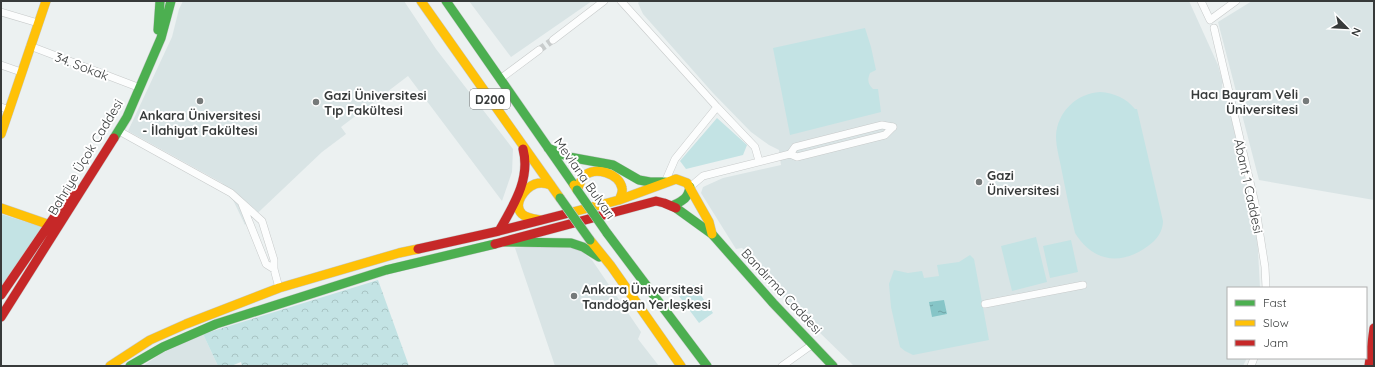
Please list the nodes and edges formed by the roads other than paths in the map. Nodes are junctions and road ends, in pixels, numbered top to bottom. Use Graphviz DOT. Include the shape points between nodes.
graph roads {
  1 [pos="46,1"];
  2 [pos="160,1"];
  3 [pos="171,1"];
  4 [pos="421,1"];
  5 [pos="446,1"];
  6 [pos="604,1"];
  7 [pos="1201,1"];
  8 [pos="1236,1"];
  9 [pos="623,2"];
  10 [pos="1,12"];
  11 [pos="38,23"];
  12 [pos="1214,28"];
  13 [pos="553,40"];
  14 [pos="30,46"];
  15 [pos="539,50"];
  16 [pos="1,65"];
  17 [pos="21,72"];
  18 [pos="500,79"];
  19 [pos="135,86"];
  20 [pos="717,107"];
  21 [pos="5,108"];
  22 [pos="119,131"];
  23 [pos="1,134"];
  24 [pos="521,142"];
  25 [pos="548,148"];
  26 [pos="790,154"];
  27 [pos="759,161"];
  28 [pos="665,182"];
  29 [pos="551,185"];
  30 [pos="690,187"];
  31 [pos="577,190"];
  32 [pos="619,200"];
  33 [pos="241,202"];
  34 [pos="672,206"];
  35 [pos="1,208"];
  36 [pos="540,220"];
  37 [pos="262,221"];
  38 [pos="50,224"];
  39 [pos="251,229"];
  40 [pos="499,231"];
  41 [pos="712,234"];
  42 [pos="504,242"];
  43 [pos="611,266"];
  44 [pos="274,269"];
  45 [pos="1083,286"];
  46 [pos="1266,287"];
  47 [pos="280,288"];
  48 [pos="1,295"];
  49 [pos="985,304"];
  50 [pos="1,317"];
  51 [pos="1374,328"];
  52 [pos="813,344"];
  53 [pos="110,366"];
  54 [pos="130,366"];
  55 [pos="681,366"];
  56 [pos="707,366"];
  57 [pos="782,366"];
  58 [pos="833,366"];
  59 [pos="1369,366"];
  1 -- 11 [label="main road"];
  2 -- 19 [label="main road, Bahriye Üçok Caddesi" via="158,31"];
  3 -- 22 [label="main road, Bahriye Üçok Caddesi" via="161,38"];
  4 -- 24 [label="main road, D200"];
  5 -- 18 [label="main road, Mevlana Bulvarı / D200"];
  6 -- 13 [label="street"];
  7 -- 8 [label="street" via="1210,20"];
  9 -- 20 [label="street"];
  10 -- 11 [label="street"];
  11 -- 14 [label="main road"];
  12 -- 46 [label="street, Abant 1 Caddesi" via="1254,203"];
  14 -- 17 [label="main road"];
  14 -- 19 [label="street, 34. Sokak"];
  15 -- 18 [label="street"];
  16 -- 17 [label="street"];
  17 -- 21 [label="main road"];
  18 -- 25 [label="main road, Mevlana Bulvarı / D200"];
  19 -- 38 [label="main road, Bahriye Üçok Caddesi" via="123,113"];
  20 -- 27 [label="street" via="755,147"];
  20 -- 28 [label="street" via="675,159"];
  21 -- 23 [label="main road"];
  22 -- 33 [label="street" via="231,193"];
  22 -- 50 [label="main road, Bahriye Üçok Caddesi"];
  24 -- 29 [label="main road, D200"];
  24 -- 40 [label="main road" via="527,163 523,181 516,201"];
  25 -- 28 [label="main road" via="569,157 613,165 639,180"];
  25 -- 31 [label="main road, Mevlana Bulvarı / D200"];
  26 -- 26 [label="street" via="797,157 885,135 893,127 882,125 795,147"];
  26 -- 27 [label="street"];
  27 -- 30 [label="street" via="703,176"];
  28 -- 30 [label="main road" via="676,179"];
  28 -- 32 [label="main road"];
  29 -- 36 [label="main road" via="541,182 532,186 524,192 519,202 521,214"];
  29 -- 43 [label="main road, D200, bridge"];
  30 -- 34 [label="main road" via="686,200"];
  30 -- 41 [label="main road, Bandırma Caddesi" via="709,222"];
  31 -- 32 [label="main road" via="584,176 595,171 604,172 621,182 622,194"];
  31 -- 56 [label="main road, Mevlana Bulvarı / D200, bridge"];
  32 -- 36 [label="main road"];
  33 -- 37 [label="street"];
  33 -- 39 [label="street"];
  34 -- 41 [label="main road, Bandırma Caddesi"];
  34 -- 42 [label="main road" via="656,201"];
  35 -- 38 [label="main road"];
  36 -- 40 [label="main road"];
  37 -- 39 [label="street"];
  37 -- 44 [label="street" via="274,260"];
  38 -- 48 [label="main road, Bahriye Üçok Caddesi"];
  39 -- 44 [label="street" via="266,264"];
  40 -- 47 [label="main road" via="399,253"];
  41 -- 52 [label="main road, Bandırma Caddesi"];
  42 -- 43 [label="main road" via="575,243"];
  42 -- 54 [label="main road" via="386,270 230,319 163,347"];
  43 -- 55 [label="main road, D200"];
  44 -- 47 [label="street"];
  45 -- 49 [label="street"];
  47 -- 53 [label="main road" via="155,338"];
  51 -- 59 [label="main road"];
  52 -- 57 [label="street"];
  52 -- 58 [label="main road, Bandırma Caddesi"];
}
